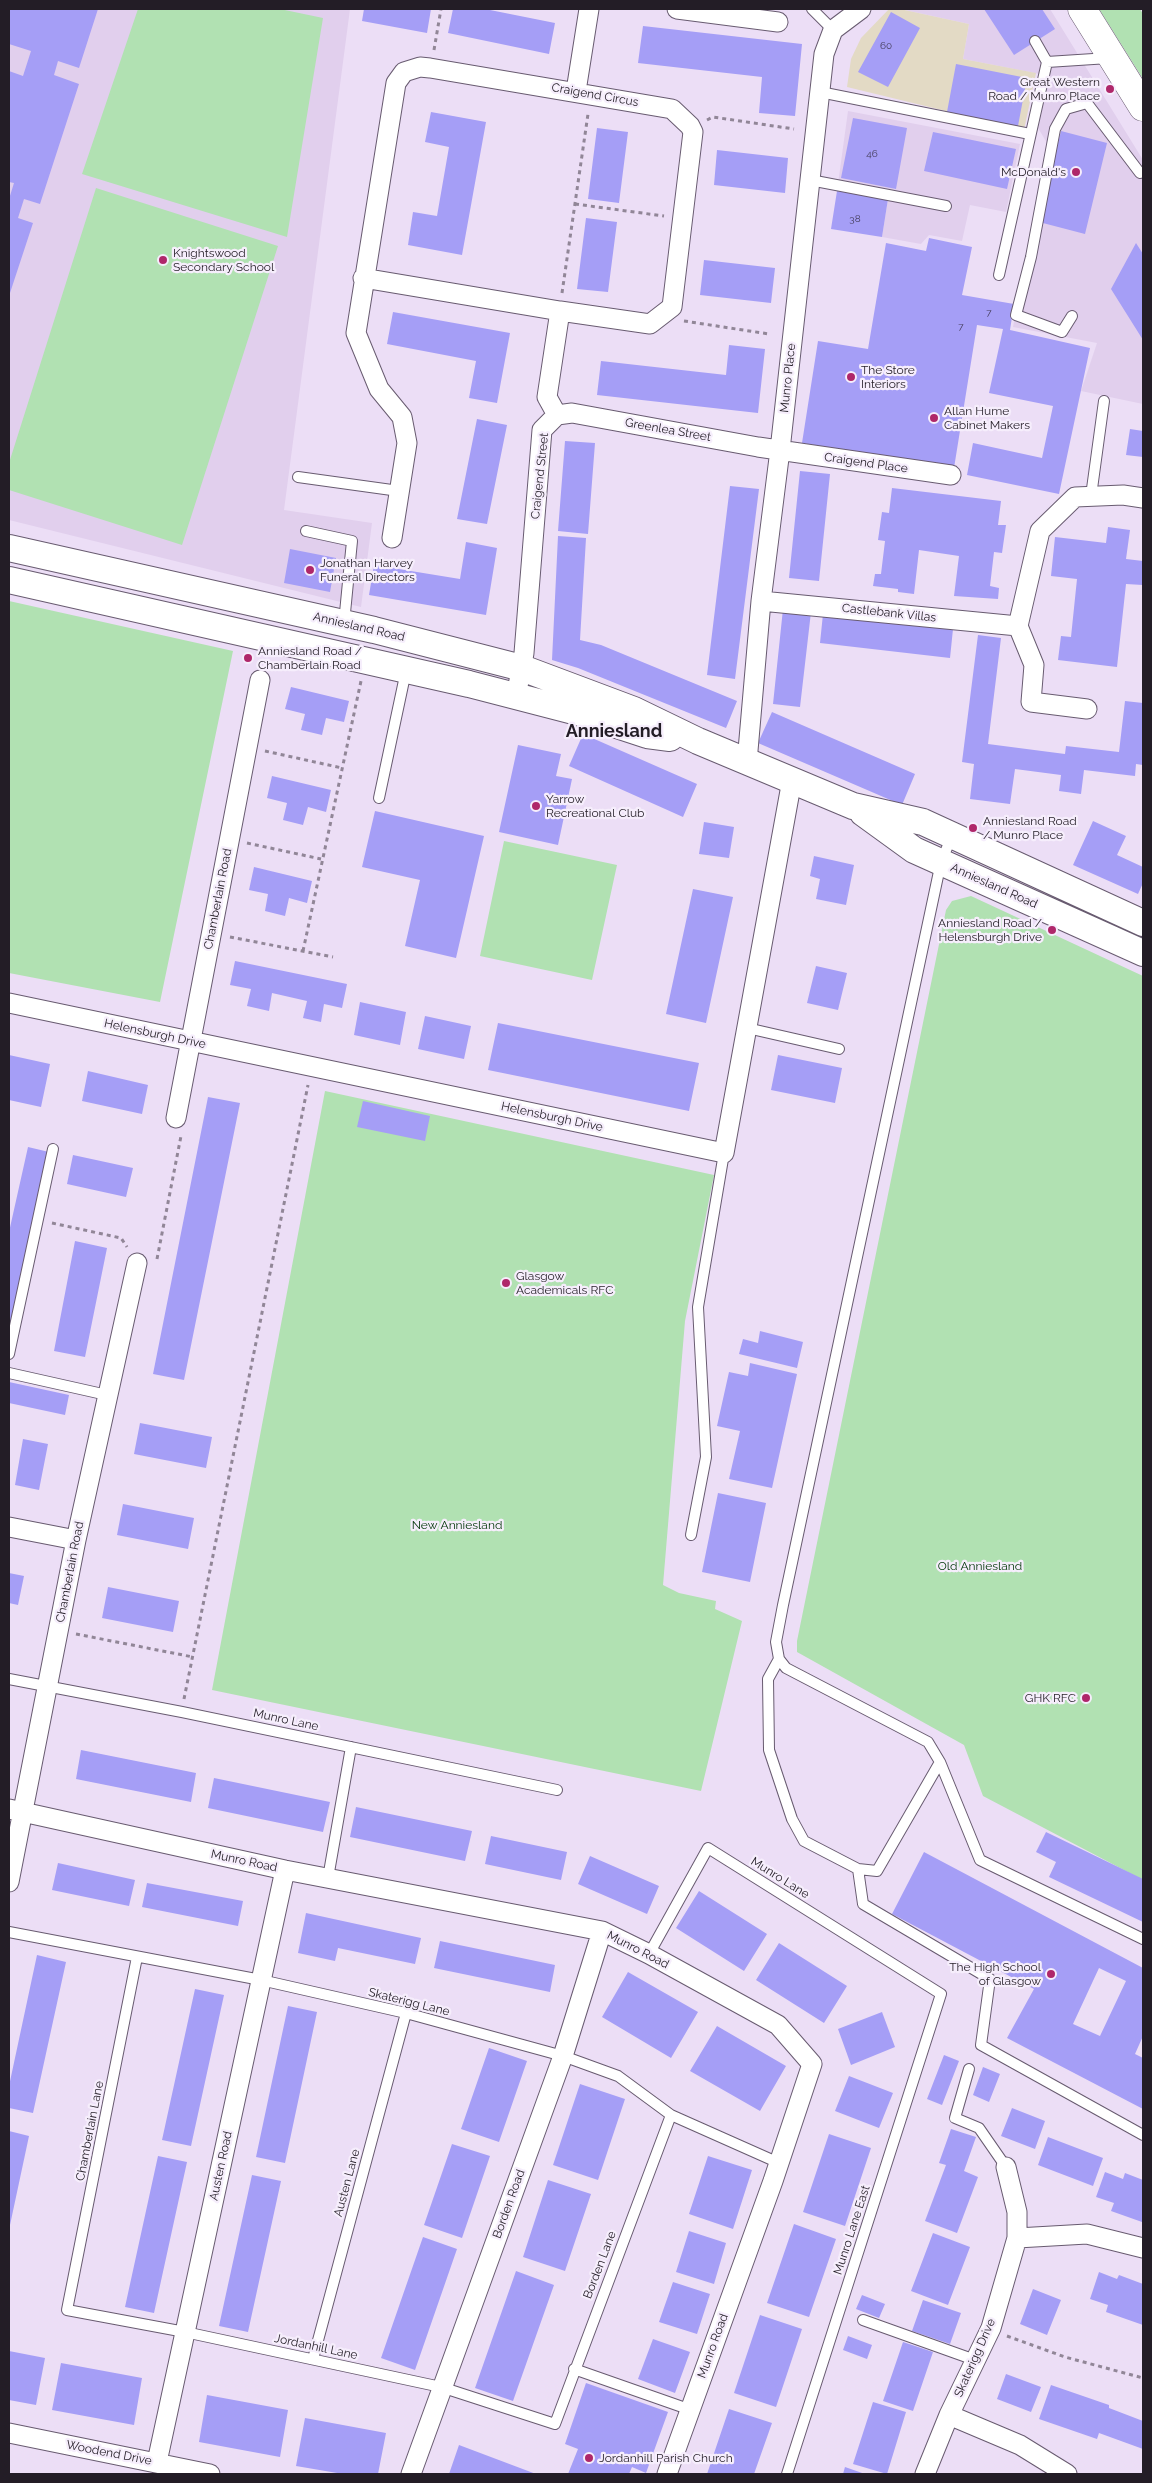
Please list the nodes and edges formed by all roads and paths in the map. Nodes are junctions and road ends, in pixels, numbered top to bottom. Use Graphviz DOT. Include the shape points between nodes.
graph roads {
  1 [pos="441,9"];
  2 [pos="589,9"];
  3 [pos="677,9"];
  4 [pos="812,9"];
  5 [pos="861,9"];
  6 [pos="1082,9"];
  7 [pos="732,12"];
  8 [pos="778,22"];
  9 [pos="833,30"];
  10 [pos="1035,41"];
  11 [pos="1112,58"];
  12 [pos="1047,62"];
  13 [pos="430,68"];
  14 [pos="820,92"];
  15 [pos="584,93"];
  16 [pos="1143,107"];
  17 [pos="690,126"];
  18 [pos="794,129"];
  19 [pos="1030,134"];
  20 [pos="1140,173"];
  21 [pos="810,180"];
  22 [pos="575,204"];
  23 [pos="946,206"];
  24 [pos="682,218"];
  25 [pos="999,275"];
  26 [pos="363,278"];
  27 [pos="560,311"];
  28 [pos="666,311"];
  29 [pos="1072,316"];
  30 [pos="770,334"];
  31 [pos="1104,401"];
  32 [pos="556,415"];
  33 [pos="780,450"];
  34 [pos="951,475"];
  35 [pos="298,477"];
  36 [pos="399,491"];
  37 [pos="1091,496"];
  38 [pos="1143,498"];
  39 [pos="306,531"];
  40 [pos="392,538"];
  41 [pos="9,548"];
  42 [pos="9,580"];
  43 [pos="761,600"];
  44 [pos="344,623"];
  45 [pos="1018,626"];
  46 [pos="365,661"];
  47 [pos="522,668"];
  48 [pos="406,670"];
  49 [pos="260,680"];
  50 [pos="516,697"];
  51 [pos="1087,709"];
  52 [pos="698,741"];
  53 [pos="247,748"];
  54 [pos="747,762"];
  55 [pos="342,768"];
  56 [pos="792,780"];
  57 [pos="378,798"];
  58 [pos="853,806"];
  59 [pos="952,835"];
  60 [pos="230,840"];
  61 [pos="322,859"];
  62 [pos="941,862"];
  63 [pos="1143,923"];
  64 [pos="212,933"];
  65 [pos="303,951"];
  66 [pos="1143,953"];
  67 [pos="333,957"];
  68 [pos="9,1003"];
  69 [pos="747,1028"];
  70 [pos="191,1042"];
  71 [pos="839,1049"];
  72 [pos="312,1066"];
  73 [pos="176,1118"];
  74 [pos="53,1149"];
  75 [pos="724,1153"];
  76 [pos="37,1220"];
  77 [pos="137,1263"];
  78 [pos="9,1354"];
  79 [pos="9,1373"];
  80 [pos="107,1395"];
  81 [pos="9,1527"];
  82 [pos="691,1535"];
  83 [pos="76,1540"];
  84 [pos="58,1630"];
  85 [pos="193,1657"];
  86 [pos="779,1659"];
  87 [pos="9,1679"];
  88 [pos="46,1687"];
  89 [pos="182,1712"];
  90 [pos="351,1747"];
  91 [pos="940,1762"];
  92 [pos="557,1790"];
  93 [pos="15,1811"];
  94 [pos="858,1869"];
  95 [pos="285,1870"];
  96 [pos="328,1878"];
  97 [pos="9,1882"];
  98 [pos="602,1931"];
  99 [pos="9,1932"];
  100 [pos="1143,1939"];
  101 [pos="649,1954"];
  102 [pos="137,1957"];
  103 [pos="261,1980"];
  104 [pos="941,1994"];
  105 [pos="406,2013"];
  106 [pos="563,2056"];
  107 [pos="969,2069"];
  108 [pos="671,2115"];
  109 [pos="1143,2135"];
  110 [pos="779,2164"];
  111 [pos="1006,2167"];
  112 [pos="1017,2238"];
  113 [pos="1143,2248"];
  114 [pos="67,2310"];
  115 [pos="863,2320"];
  116 [pos="991,2328"];
  117 [pos="185,2332"];
  118 [pos="313,2359"];
  119 [pos="975,2360"];
  120 [pos="574,2369"];
  121 [pos="1143,2378"];
  122 [pos="441,2387"];
  123 [pos="690,2410"];
  124 [pos="949,2415"];
  125 [pos="555,2424"];
  126 [pos="9,2433"];
  127 [pos="157,2462"];
  128 [pos="210,2474"];
  129 [pos="411,2474"];
  130 [pos="667,2474"];
  131 [pos="788,2474"];
  132 [pos="925,2474"];
  133 [pos="1067,2474"];
  1 -- 13 [label="path"];
  2 -- 15 [label="street"];
  3 -- 7 [label="street"];
  4 -- 9 [label="lane"];
  5 -- 9 [label="street"];
  6 -- 11 [label="main road"];
  7 -- 8 [label="street"];
  9 -- 14 [label="street, Munro Place" via="824,54"];
  10 -- 12 [label="lane"];
  11 -- 12 [label="lane"];
  11 -- 16 [label="main road"];
  12 -- 19 [label="lane"];
  13 -- 15 [label="street, Craigend Circus"];
  13 -- 26 [label="street, Craigend Circus" via="420,67 404,72 396,83"];
  14 -- 19 [label="lane"];
  14 -- 21 [label="street, Munro Place"];
  15 -- 17 [label="street, Craigend Circus" via="672,109"];
  15 -- 22 [label="path"];
  17 -- 18 [label="path" via="713,117"];
  17 -- 24 [label="street" via="692,132"];
  19 -- 25 [label="lane"];
  20 -- 29 [label="lane" via="1087,103 1066,109 1055,129 1031,257 1016,315 1062,332"];
  21 -- 23 [label="lane"];
  21 -- 33 [label="street, Munro Place"];
  22 -- 24 [label="path"];
  22 -- 27 [label="path"];
  24 -- 28 [label="street" via="672,307"];
  26 -- 27 [label="street"];
  26 -- 36 [label="street, Craigend Circus" via="356,333 379,389 402,417 407,443"];
  27 -- 28 [label="street" via="650,324"];
  27 -- 32 [label="street" via="547,397"];
  28 -- 30 [label="path" via="688,322"];
  31 -- 37 [label="lane"];
  32 -- 33 [label="street, Greenlea Street" via="572,413"];
  32 -- 47 [label="street, Craigend Street" via="542,430"];
  33 -- 34 [label="street, Craigend Place"];
  33 -- 43 [label="street, Munro Place"];
  35 -- 36 [label="lane"];
  36 -- 40 [label="street, Craigend Circus"];
  37 -- 38 [label="street"];
  37 -- 45 [label="street" via="1075,497 1040,531"];
  39 -- 44 [label="lane" via="352,542"];
  41 -- 44 [label="street, Anniesland Road"];
  42 -- 46 [label="street, Anniesland Road"];
  43 -- 45 [label="street, Castlebank Villas"];
  43 -- 54 [label="street, Munro Place"];
  44 -- 47 [label="street, Anniesland Road"];
  45 -- 51 [label="street" via="1034,665 1031,702"];
  46 -- 48 [label="street, Anniesland Road"];
  46 -- 55 [label="path"];
  47 -- 50 [label="street, Craigend Street"];
  47 -- 52 [label="street, Anniesland Road" via="634,710"];
  48 -- 50 [label="street, Anniesland Road"];
  48 -- 57 [label="lane"];
  49 -- 53 [label="street, Chamberlain Road"];
  50 -- 52 [label="street, Anniesland Road" via="577,712 647,735"];
  52 -- 54 [label="street, Anniesland Road"];
  53 -- 55 [label="path"];
  53 -- 60 [label="street, Chamberlain Road"];
  54 -- 56 [label="street, Anniesland Road"];
  55 -- 61 [label="path"];
  56 -- 58 [label="street, Anniesland Road"];
  56 -- 69 [label="street"];
  58 -- 59 [label="street, Anniesland Road" via="923,822"];
  58 -- 62 [label="street, Anniesland Road" via="914,850"];
  59 -- 62 [label="lane"];
  59 -- 63 [label="street, Anniesland Road"];
  60 -- 61 [label="path"];
  60 -- 64 [label="street, Chamberlain Road"];
  61 -- 65 [label="path"];
  62 -- 66 [label="street, Anniesland Road"];
  62 -- 86 [label="lane" via="783,1605 776,1642"];
  64 -- 65 [label="path"];
  64 -- 70 [label="street, Chamberlain Road"];
  65 -- 67 [label="path"];
  68 -- 70 [label="street, Helensburgh Drive"];
  69 -- 71 [label="lane"];
  69 -- 75 [label="street"];
  70 -- 72 [label="street, Helensburgh Drive"];
  70 -- 73 [label="street, Chamberlain Road"];
  72 -- 75 [label="street, Helensburgh Drive"];
  72 -- 85 [label="path"];
  73 -- 77 [label="path" via="184,1122 156,1266"];
  74 -- 76 [label="lane"];
  75 -- 82 [label="lane" via="698,1307 706,1456"];
  76 -- 77 [label="path" via="121,1238"];
  76 -- 78 [label="lane"];
  77 -- 80 [label="street, Chamberlain Road"];
  79 -- 80 [label="lane"];
  80 -- 83 [label="street, Chamberlain Road"];
  81 -- 83 [label="street"];
  83 -- 84 [label="street, Chamberlain Road"];
  84 -- 85 [label="path"];
  84 -- 88 [label="street, Chamberlain Road"];
  85 -- 89 [label="path"];
  86 -- 91 [label="lane" via="786,1668 928,1742"];
  86 -- 94 [label="lane" via="768,1679 769,1750 792,1819 804,1841"];
  87 -- 88 [label="lane, Munro Lane"];
  88 -- 89 [label="lane, Munro Lane"];
  88 -- 93 [label="street, Chamberlain Road"];
  89 -- 90 [label="lane, Munro Lane"];
  90 -- 92 [label="lane, Munro Lane"];
  90 -- 96 [label="lane"];
  91 -- 94 [label="lane" via="877,1871"];
  91 -- 100 [label="lane" via="980,1860"];
  93 -- 95 [label="street, Munro Road"];
  93 -- 97 [label="street, Chamberlain Road"];
  94 -- 109 [label="lane" via="863,1904 990,1979 981,2045"];
  95 -- 96 [label="street, Munro Road"];
  95 -- 103 [label="street, Austen Road"];
  96 -- 98 [label="street, Munro Road"];
  98 -- 101 [label="street, Munro Road"];
  98 -- 106 [label="street, Borden Road"];
  99 -- 102 [label="lane, Skaterigg Lane"];
  101 -- 104 [label="lane, Munro Lane" via="708,1848"];
  101 -- 110 [label="street, Munro Road" via="778,2024 812,2064"];
  102 -- 103 [label="lane, Skaterigg Lane"];
  102 -- 114 [label="lane, Chamberlain Lane"];
  103 -- 105 [label="lane, Skaterigg Lane"];
  103 -- 117 [label="street, Austen Road"];
  104 -- 131 [label="lane, Munro Lane East"];
  105 -- 106 [label="lane, Skaterigg Lane"];
  105 -- 118 [label="lane, Austen Lane"];
  106 -- 108 [label="lane, Skaterigg Lane" via="618,2076"];
  106 -- 122 [label="street, Borden Road"];
  107 -- 111 [label="lane" via="955,2118 979,2128"];
  108 -- 110 [label="lane, Skaterigg Lane"];
  108 -- 120 [label="lane, Borden Lane"];
  110 -- 123 [label="street, Munro Road"];
  111 -- 112 [label="street, Skaterigg Drive" via="1017,2212"];
  112 -- 113 [label="street" via="1086,2234"];
  112 -- 116 [label="street, Skaterigg Drive"];
  114 -- 117 [label="lane, Jordanhill Lane"];
  115 -- 119 [label="lane"];
  116 -- 119 [label="street, Skaterigg Drive"];
  116 -- 121 [label="path" via="1065,2357"];
  117 -- 118 [label="lane, Jordanhill Lane"];
  117 -- 127 [label="street, Austen Road"];
  118 -- 122 [label="lane, Jordanhill Lane"];
  119 -- 124 [label="street, Skaterigg Drive"];
  120 -- 123 [label="lane"];
  120 -- 125 [label="lane, Borden Lane"];
  122 -- 125 [label="lane, Jordanhill Lane"];
  122 -- 129 [label="street, Borden Road"];
  123 -- 130 [label="street, Munro Road"];
  124 -- 132 [label="street, Skaterigg Drive"];
  124 -- 133 [label="street" via="1020,2445"];
  126 -- 127 [label="street, Woodend Drive"];
  127 -- 128 [label="street, Woodend Drive"];
}
